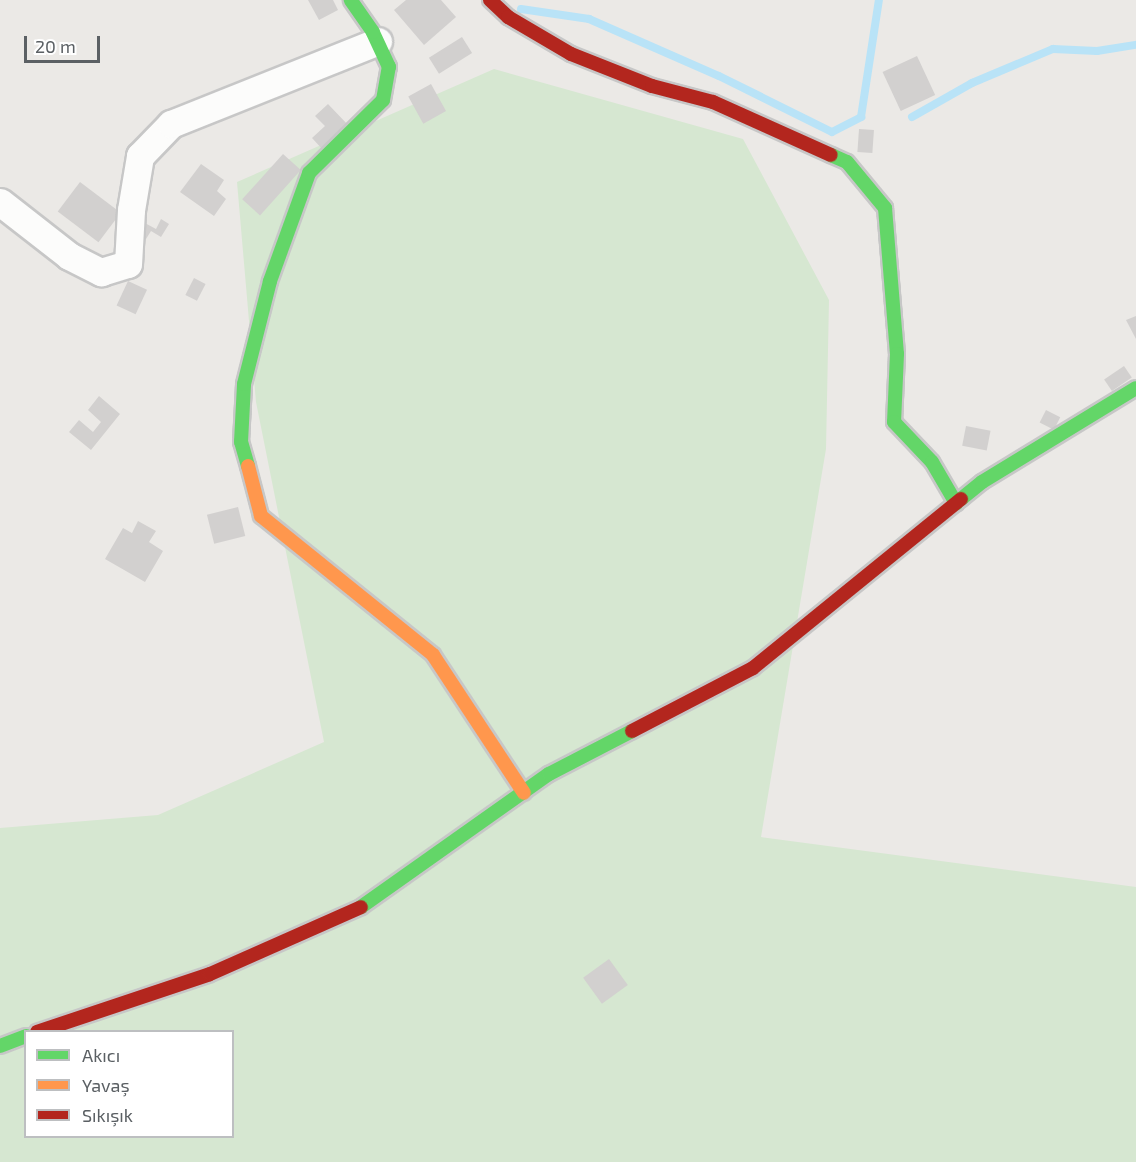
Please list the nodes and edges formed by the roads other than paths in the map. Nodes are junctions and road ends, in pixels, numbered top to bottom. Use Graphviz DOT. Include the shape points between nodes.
graph roads {
  1 [pos="351,0"];
  2 [pos="490,0"];
  3 [pos="378,41"];
  4 [pos="0,202"];
  5 [pos="1136,388"];
  6 [pos="956,503"];
  7 [pos="524,793"];
  8 [pos="43,1030"];
  9 [pos="24,1037"];
  10 [pos="0,1046"];
  1 -- 3 [label="street"];
  2 -- 6 [label="street" via="508,17 571,54 652,86 713,102 847,162 885,208 897,354 894,422 932,462"];
  3 -- 4 [label="street" via="171,124 140,156 128,264 101,272 69,256"];
  3 -- 7 [label="street" via="389,67 383,100 309,173 270,281 244,384 241,442 261,516 343,586 434,655"];
  5 -- 6 [label="street" via="982,482"];
  6 -- 7 [label="street" via="753,668 549,774"];
  7 -- 8 [label="street" via="371,903 210,974"];
  9 -- 10 [label="street"];
}
